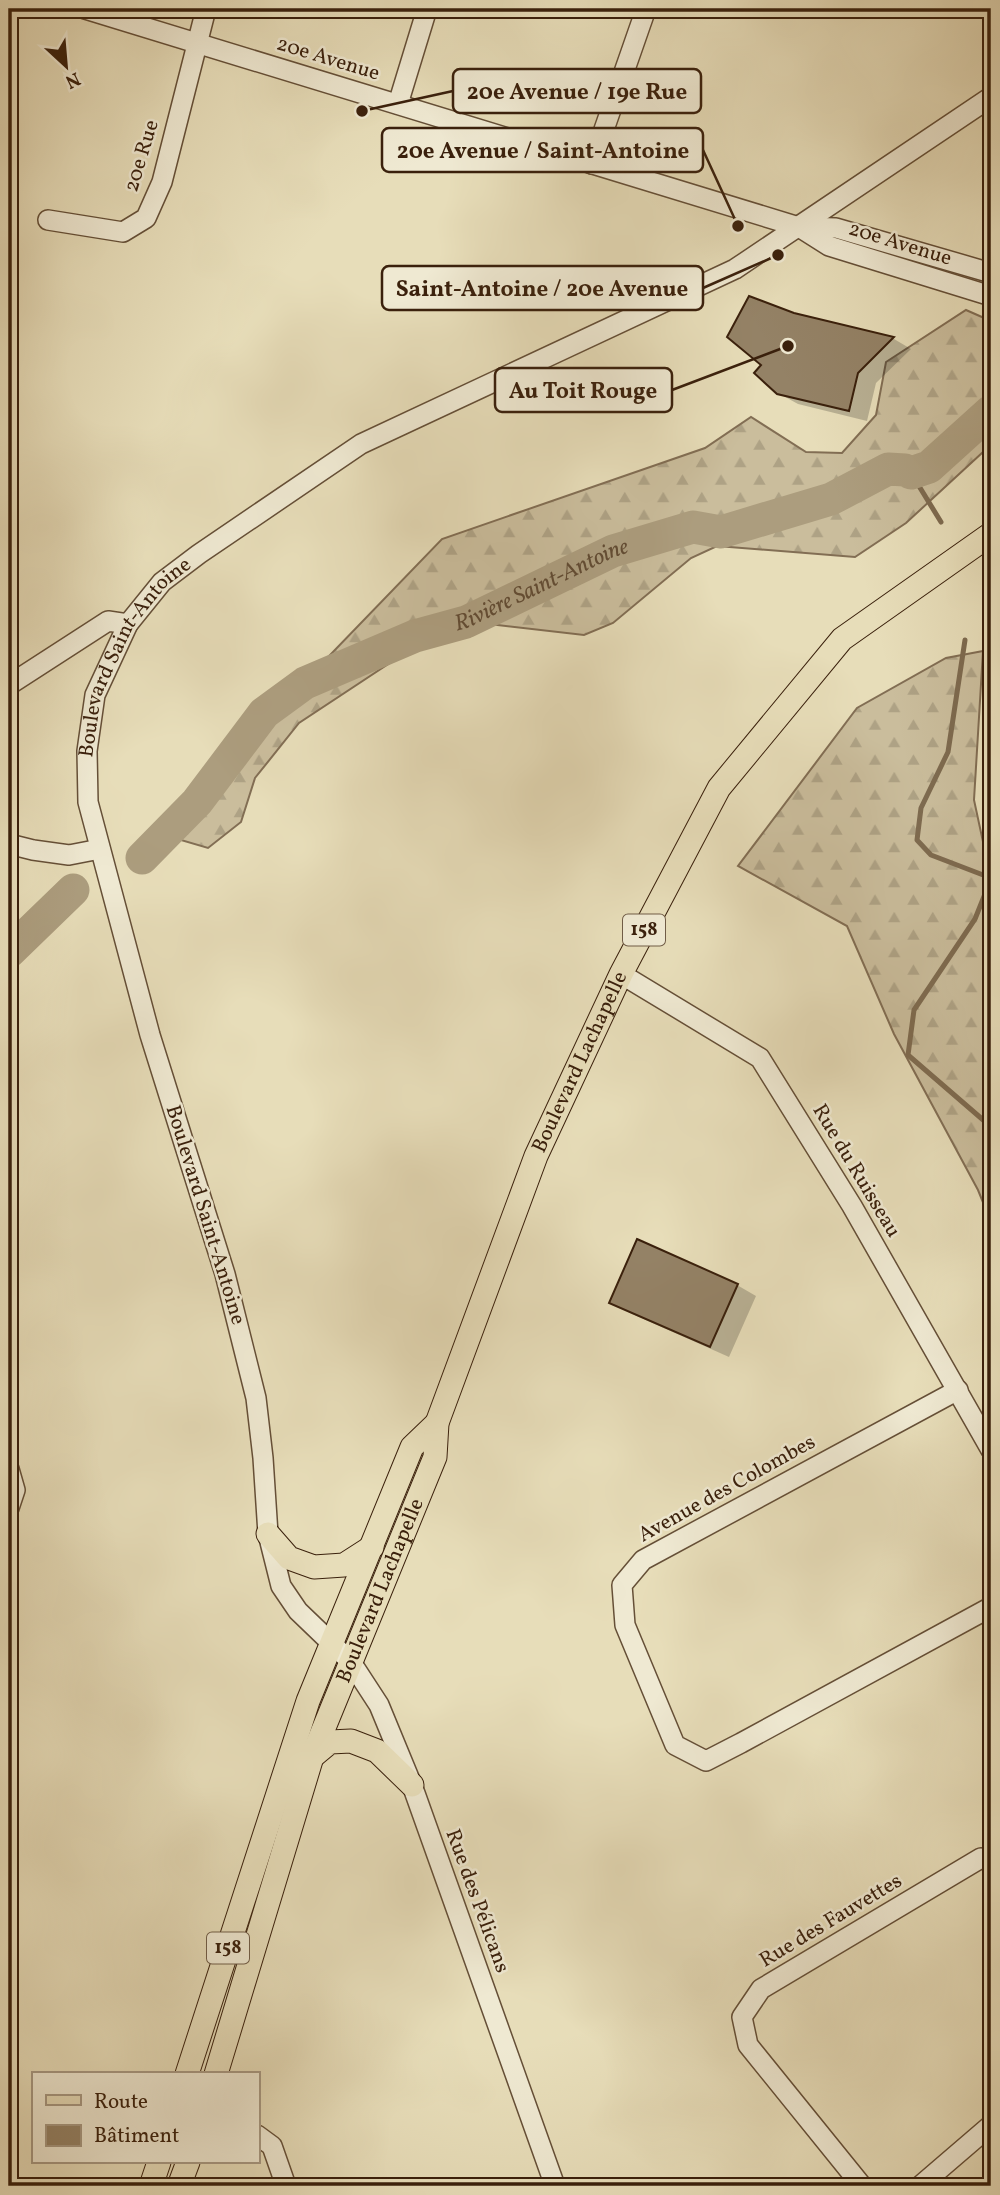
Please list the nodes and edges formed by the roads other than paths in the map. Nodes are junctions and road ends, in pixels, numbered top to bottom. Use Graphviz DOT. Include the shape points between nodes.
graph roads {
  1 [pos="85,9"];
  2 [pos="206,9"];
  3 [pos="427,9"];
  4 [pos="646,9"];
  5 [pos="197,43"];
  6 [pos="991,97"];
  7 [pos="398,104"];
  8 [pos="592,164"];
  9 [pos="48,220"];
  10 [pos="799,227"];
  11 [pos="991,273"];
  12 [pos="991,296"];
  13 [pos="991,534"];
  14 [pos="128,624"];
  15 [pos="9,685"];
  16 [pos="9,844"];
  17 [pos="100,849"];
  18 [pos="621,974"];
  19 [pos="958,1390"];
  20 [pos="437,1423"];
  21 [pos="991,1450"];
  22 [pos="9,1469"];
  23 [pos="9,1508"];
  24 [pos="268,1534"];
  25 [pos="372,1547"];
  26 [pos="991,1607"];
  27 [pos="331,1644"];
  28 [pos="351,1662"];
  29 [pos="312,1758"];
  30 [pos="412,1785"];
  31 [pos="991,1862"];
  32 [pos="188,2072"];
  33 [pos="217,2072"];
  34 [pos="991,2125"];
  35 [pos="259,2136"];
  36 [pos="158,2164"];
  37 [pos="187,2164"];
  38 [pos="151,2186"];
  39 [pos="179,2186"];
  40 [pos="286,2186"];
  41 [pos="555,2186"];
  42 [pos="862,2186"];
  43 [pos="920,2186"];
  1 -- 5 [label="street, 20e Avenue"];
  2 -- 5 [label="street, 20e Rue"];
  3 -- 7 [label="street"];
  4 -- 8 [label="street"];
  5 -- 7 [label="street, 20e Avenue"];
  5 -- 9 [label="street, 20e Rue" via="162,182 146,218 123,232"];
  6 -- 10 [label="street, Boulevard Saint-Antoine"];
  7 -- 8 [label="street, 20e Avenue"];
  8 -- 10 [label="street, 20e Avenue"];
  10 -- 11 [label="street, 20e Avenue" via="836,228"];
  10 -- 12 [label="street, 20e Avenue" via="829,246"];
  10 -- 14 [label="street, Boulevard Saint-Antoine" via="735,268 361,444 162,582"];
  13 -- 18 [label="main road, Boulevard Lachapelle / 158" via="842,639 719,788"];
  14 -- 15 [label="street" via="108,621"];
  14 -- 17 [label="street, Boulevard Saint-Antoine" via="95,695 87,751 88,802"];
  16 -- 17 [label="street" via="69,855"];
  17 -- 24 [label="street, Boulevard Saint-Antoine" via="150,1035 225,1274 253,1385"];
  18 -- 19 [label="street, Rue du Ruisseau" via="761,1058"];
  18 -- 20 [label="main road, Boulevard Lachapelle / 158" via="536,1156"];
  19 -- 21 [label="street, Rue du Ruisseau"];
  19 -- 26 [label="street, Avenue des Colombes" via="643,1560 622,1585 625,1625 675,1745 706,1761"];
  20 -- 25 [label="main road, Boulevard Lachapelle / 158" via="412,1447"];
  20 -- 28 [label="main road, Boulevard Lachapelle / 158" via="435,1457"];
  22 -- 23 [label="street" via="15,1490"];
  24 -- 25 [label="main road" via="289,1558 314,1567 344,1565"];
  24 -- 27 [label="street, Boulevard Saint-Antoine" via="281,1586"];
  25 -- 27 [label="main road, Boulevard Lachapelle / 158"];
  27 -- 28 [label="street, Rue des Pélicans"];
  27 -- 32 [label="main road, Boulevard Lachapelle / 158" via="308,1701"];
  28 -- 29 [label="main road, Boulevard Lachapelle / 158"];
  28 -- 30 [label="street, Rue des Pélicans" via="379,1705"];
  29 -- 30 [label="main road" via="330,1742 351,1741 377,1751"];
  29 -- 33 [label="main road, 158"];
  30 -- 41 [label="street, Rue des Pélicans"];
  31 -- 42 [label="street, Rue des Fauvettes" via="981,1858 761,1989 742,2017 748,2045"];
  34 -- 43 [label="street"];
  35 -- 40 [label="street" via="272,2146"];
  36 -- 38 [label="main road"];
  37 -- 39 [label="main road"];
}
